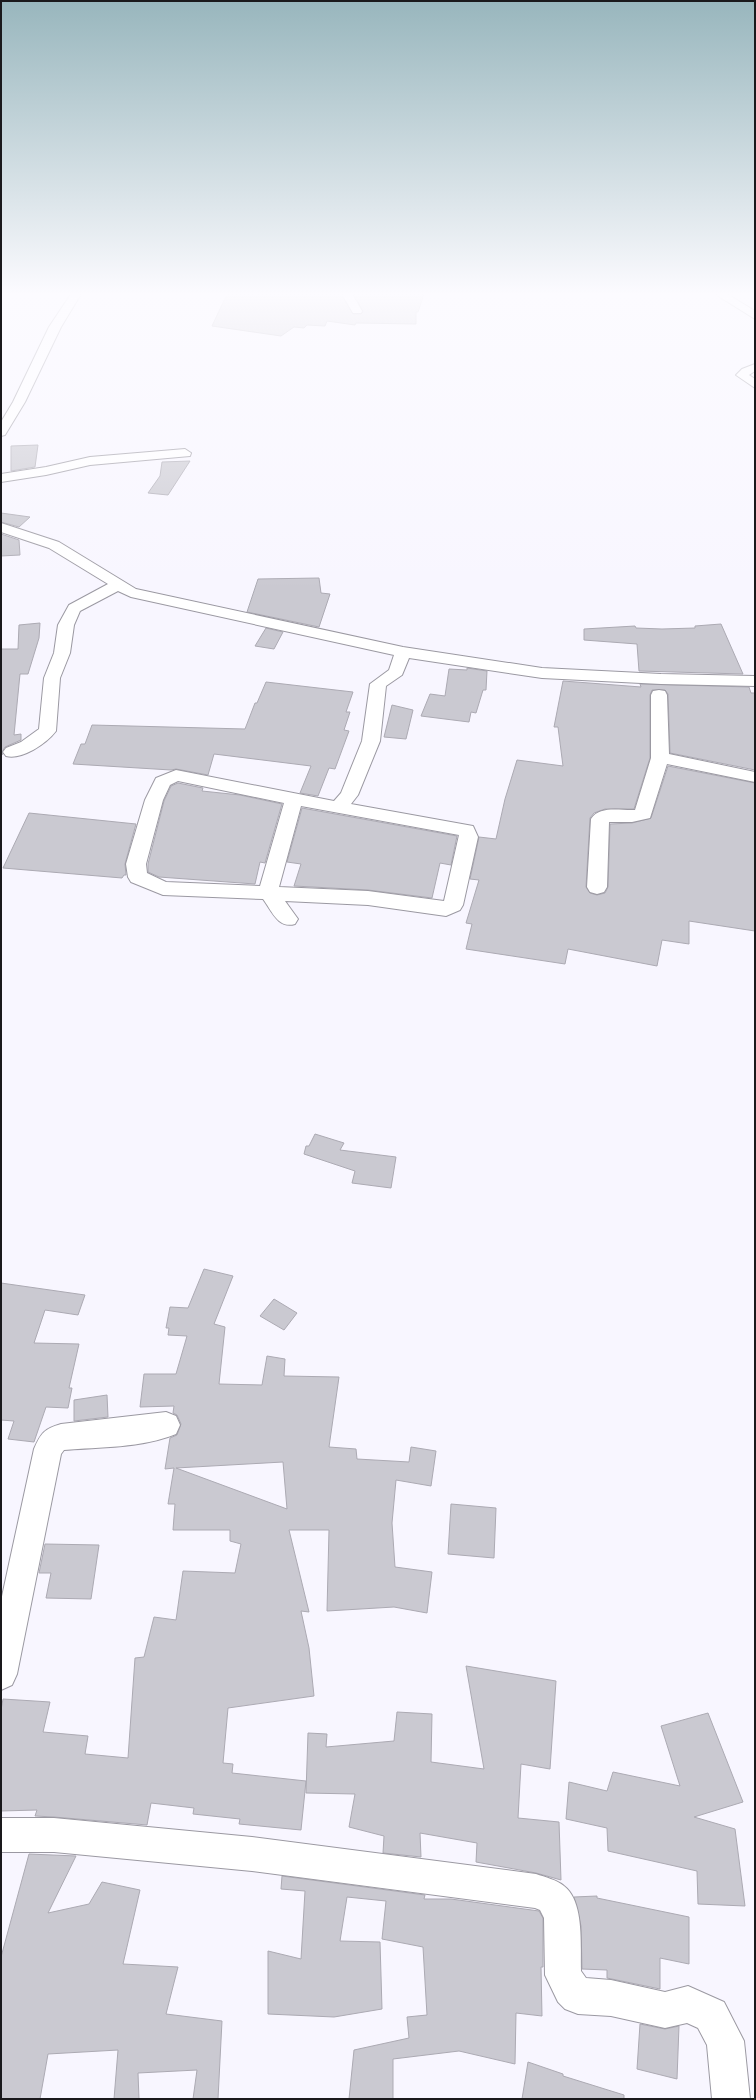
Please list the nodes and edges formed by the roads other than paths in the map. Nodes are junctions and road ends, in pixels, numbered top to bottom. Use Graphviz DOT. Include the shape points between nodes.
graph roads {
  1 [pos="24,392"];
  2 [pos="1,432"];
  3 [pos="185,454"];
  4 [pos="1,478"];
  5 [pos="1,527"];
  6 [pos="118,585"];
  7 [pos="403,652"];
  8 [pos="755,681"];
  9 [pos="659,695"];
  10 [pos="12,752"];
  11 [pos="660,758"];
  12 [pos="755,778"];
  13 [pos="294,799"];
  14 [pos="338,808"];
  15 [pos="596,887"];
  16 [pos="268,892"];
  17 [pos="288,919"];
  18 [pos="166,1425"];
  19 [pos="1,1674"];
  20 [pos="1,1835"];
  21 [pos="731,2099"];
  1 -- 2 [label="street"];
  3 -- 4 [label="street" via="90,461"];
  5 -- 6 [label="street" via="54,545"];
  6 -- 7 [label="street" via="131,592 198,608"];
  6 -- 10 [label="street" via="74,608 66,625 62,653 52,678 47,730 27,746"];
  7 -- 8 [label="street" via="542,673"];
  7 -- 14 [label="street" via="396,672 378,684 371,740 349,795"];
  9 -- 11 [label="street"];
  11 -- 12 [label="street"];
  11 -- 15 [label="street" via="643,814 636,817 600,818"];
  13 -- 14 [label="street"];
  13 -- 16 [label="street"];
  13 -- 16 [label="street" via="176,775 162,782 159,788 136,864 138,877 163,888"];
  14 -- 16 [label="street" via="466,830 469,837 453,904 446,909 368,898"];
  16 -- 17 [label="street"];
  18 -- 19 [label="street" via="61,1437 51,1443"];
  20 -- 21 [label="street" via="54,1835 252,1854 536,1891 547,1895 559,1907 562,1918 563,1975 578,1996 611,1998 665,2010 688,2004 711,2015 725,2040"];
}
